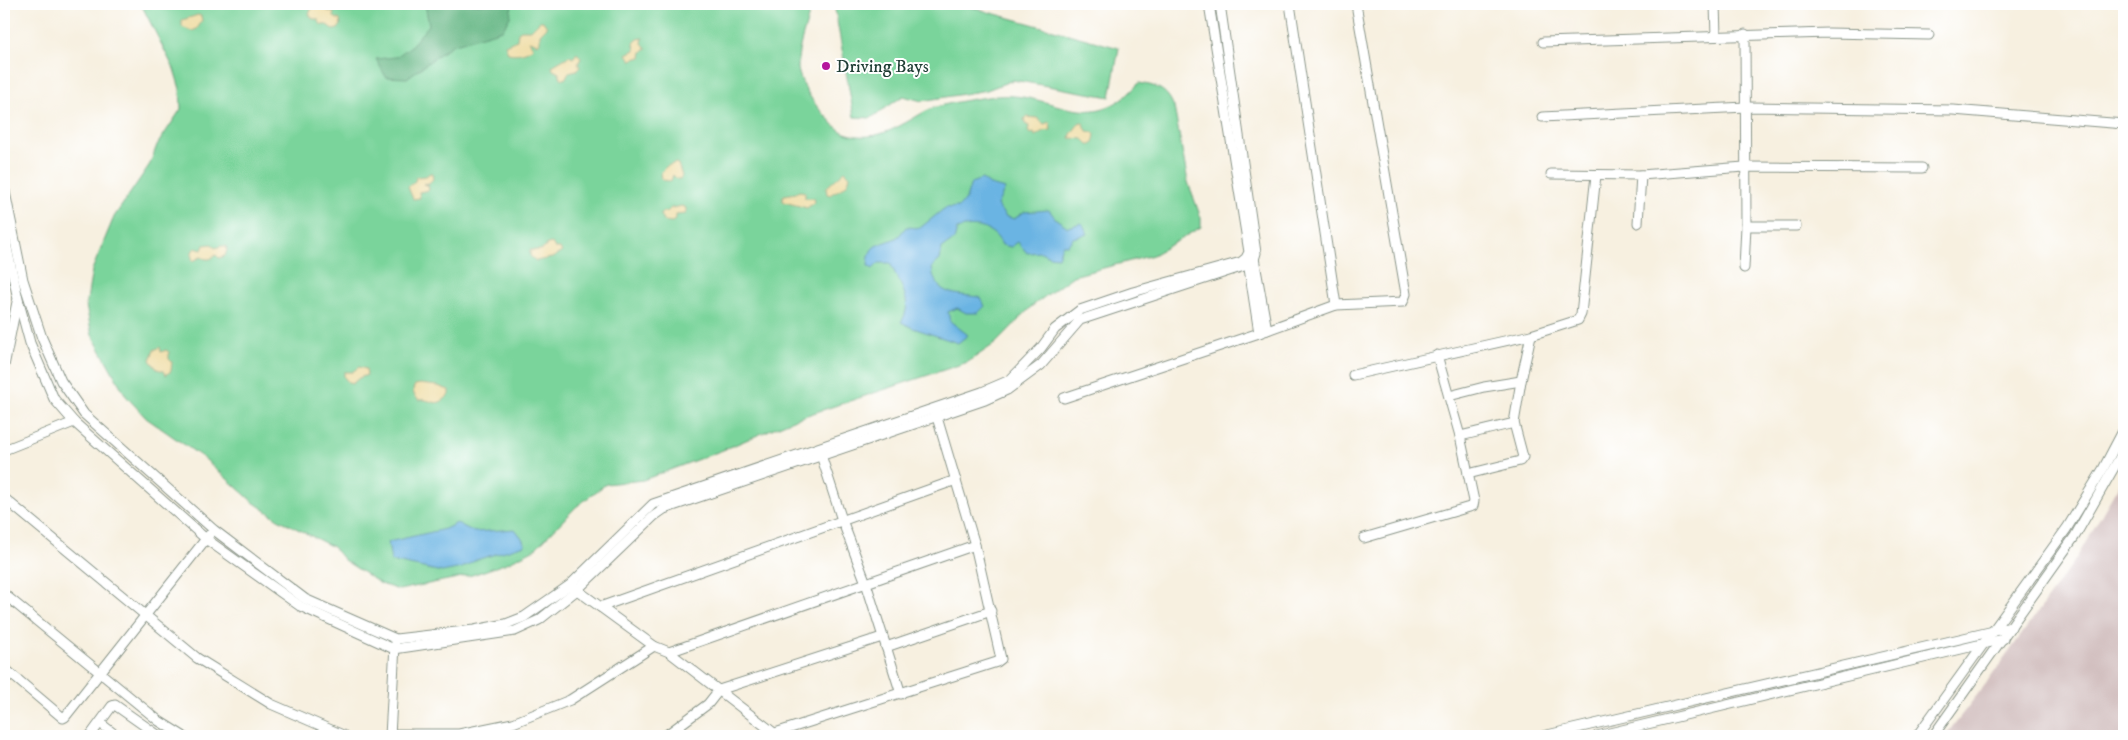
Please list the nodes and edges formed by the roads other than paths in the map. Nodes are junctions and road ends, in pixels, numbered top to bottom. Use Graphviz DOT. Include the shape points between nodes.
graph roads {
  1 [pos="1209,4"];
  2 [pos="1220,4"];
  3 [pos="1290,4"];
  4 [pos="1356,4"];
  5 [pos="1716,4"];
  6 [pos="1745,34"];
  7 [pos="1930,35"];
  8 [pos="1716,36"];
  9 [pos="1544,42"];
  10 [pos="1746,107"];
  11 [pos="1542,117"];
  12 [pos="2124,124"];
  13 [pos="1744,167"];
  14 [pos="1922,168"];
  15 [pos="1551,174"];
  16 [pos="1596,175"];
  17 [pos="1641,175"];
  18 [pos="4,187"];
  19 [pos="1638,223"];
  20 [pos="1746,226"];
  21 [pos="1796,226"];
  22 [pos="4,234"];
  23 [pos="1250,259"];
  24 [pos="1744,268"];
  25 [pos="23,280"];
  26 [pos="18,299"];
  27 [pos="1336,305"];
  28 [pos="1263,332"];
  29 [pos="1531,335"];
  30 [pos="1437,355"];
  31 [pos="4,366"];
  32 [pos="1353,375"];
  33 [pos="1521,381"];
  34 [pos="1449,396"];
  35 [pos="1064,398"];
  36 [pos="936,413"];
  37 [pos="74,422"];
  38 [pos="1514,423"];
  39 [pos="2124,429"];
  40 [pos="1460,436"];
  41 [pos="4,450"];
  42 [pos="2124,450"];
  43 [pos="820,451"];
  44 [pos="1468,474"];
  45 [pos="956,480"];
  46 [pos="4,498"];
  47 [pos="842,520"];
  48 [pos="214,530"];
  49 [pos="1364,538"];
  50 [pos="206,539"];
  51 [pos="975,545"];
  52 [pos="866,583"];
  53 [pos="574,587"];
  54 [pos="4,594"];
  55 [pos="600,607"];
  56 [pos="991,611"];
  57 [pos="144,616"];
  58 [pos="2011,627"];
  59 [pos="1992,631"];
  60 [pos="882,637"];
  61 [pos="396,639"];
  62 [pos="2003,639"];
  63 [pos="1985,643"];
  64 [pos="654,646"];
  65 [pos="886,647"];
  66 [pos="394,649"];
  67 [pos="669,652"];
  68 [pos="4,668"];
  69 [pos="101,674"];
  70 [pos="719,690"];
  71 [pos="901,694"];
  72 [pos="100,723"];
  73 [pos="391,735"];
  74 [pos="776,735"];
  75 [pos="90,736"];
  76 [pos="117,736"];
  77 [pos="159,736"];
  78 [pos="183,736"];
  79 [pos="345,736"];
  80 [pos="665,736"];
  81 [pos="1543,736"];
  82 [pos="1597,736"];
  83 [pos="1917,736"];
  84 [pos="1933,736"];
  1 -- 23 [label="street"];
  2 -- 23 [label="street" via="1256,254"];
  3 -- 27 [label="street"];
  4 -- 27 [label="street" via="1406,294 1403,302"];
  5 -- 8 [label="street"];
  6 -- 7 [label="street"];
  6 -- 8 [label="street"];
  6 -- 10 [label="street"];
  8 -- 9 [label="street"];
  10 -- 11 [label="street"];
  10 -- 12 [label="street" via="1953,110"];
  10 -- 13 [label="street"];
  13 -- 14 [label="street"];
  13 -- 17 [label="street"];
  13 -- 20 [label="street"];
  15 -- 16 [label="street"];
  16 -- 17 [label="street"];
  16 -- 29 [label="street" via="1581,314 1578,320"];
  17 -- 19 [label="street"];
  18 -- 25 [label="street"];
  20 -- 21 [label="street"];
  20 -- 24 [label="street"];
  22 -- 26 [label="street"];
  23 -- 28 [label="street"];
  23 -- 36 [label="street" via="1080,310 1055,329 1010,380"];
  25 -- 26 [label="street"];
  25 -- 48 [label="street" via="42,338 58,373 84,414"];
  26 -- 31 [label="street"];
  26 -- 37 [label="street" via="30,344 54,399"];
  27 -- 28 [label="street"];
  28 -- 35 [label="street"];
  29 -- 30 [label="street"];
  29 -- 33 [label="street"];
  30 -- 32 [label="street"];
  30 -- 34 [label="street"];
  33 -- 34 [label="street"];
  33 -- 38 [label="street"];
  34 -- 40 [label="street"];
  36 -- 43 [label="street"];
  36 -- 45 [label="street"];
  37 -- 41 [label="street"];
  37 -- 50 [label="street"];
  38 -- 40 [label="street"];
  38 -- 44 [label="street" via="1522,460"];
  39 -- 59 [label="street" via="2067,528"];
  40 -- 44 [label="street"];
  42 -- 58 [label="street" via="2075,536"];
  43 -- 47 [label="street"];
  43 -- 53 [label="street" via="653,504"];
  44 -- 49 [label="street" via="1474,501 1472,508"];
  45 -- 47 [label="street"];
  45 -- 51 [label="street"];
  46 -- 57 [label="street"];
  47 -- 52 [label="street"];
  47 -- 55 [label="street"];
  48 -- 50 [label="street"];
  48 -- 61 [label="street" via="305,599"];
  50 -- 57 [label="street"];
  50 -- 66 [label="street" via="300,606"];
  51 -- 52 [label="street"];
  51 -- 56 [label="street"];
  52 -- 60 [label="street"];
  52 -- 67 [label="street"];
  53 -- 55 [label="street"];
  53 -- 61 [label="street" via="506,624"];
  53 -- 66 [label="street" via="539,620 515,631"];
  54 -- 69 [label="street"];
  55 -- 64 [label="street"];
  56 -- 65 [label="street"];
  56 -- 71 [label="street" via="1001,659"];
  57 -- 69 [label="street"];
  57 -- 79 [label="street" via="196,658 271,704"];
  58 -- 59 [label="street"];
  58 -- 62 [label="street"];
  59 -- 63 [label="street"];
  59 -- 81 [label="street"];
  60 -- 65 [label="street"];
  60 -- 70 [label="street"];
  61 -- 66 [label="street"];
  62 -- 63 [label="street"];
  62 -- 84 [label="street"];
  63 -- 82 [label="street"];
  63 -- 83 [label="street"];
  64 -- 67 [label="street"];
  64 -- 73 [label="street" via="570,700 514,724 459,734"];
  65 -- 71 [label="street"];
  66 -- 73 [label="street"];
  67 -- 70 [label="street"];
  68 -- 69 [label="street" via="64,718"];
  69 -- 78 [label="street" via="159,721"];
  70 -- 74 [label="street"];
  70 -- 80 [label="street" via="708,704"];
  71 -- 74 [label="street"];
  72 -- 75 [label="street"];
  72 -- 76 [label="street"];
  72 -- 77 [label="street" via="112,706 118,706"];
}
